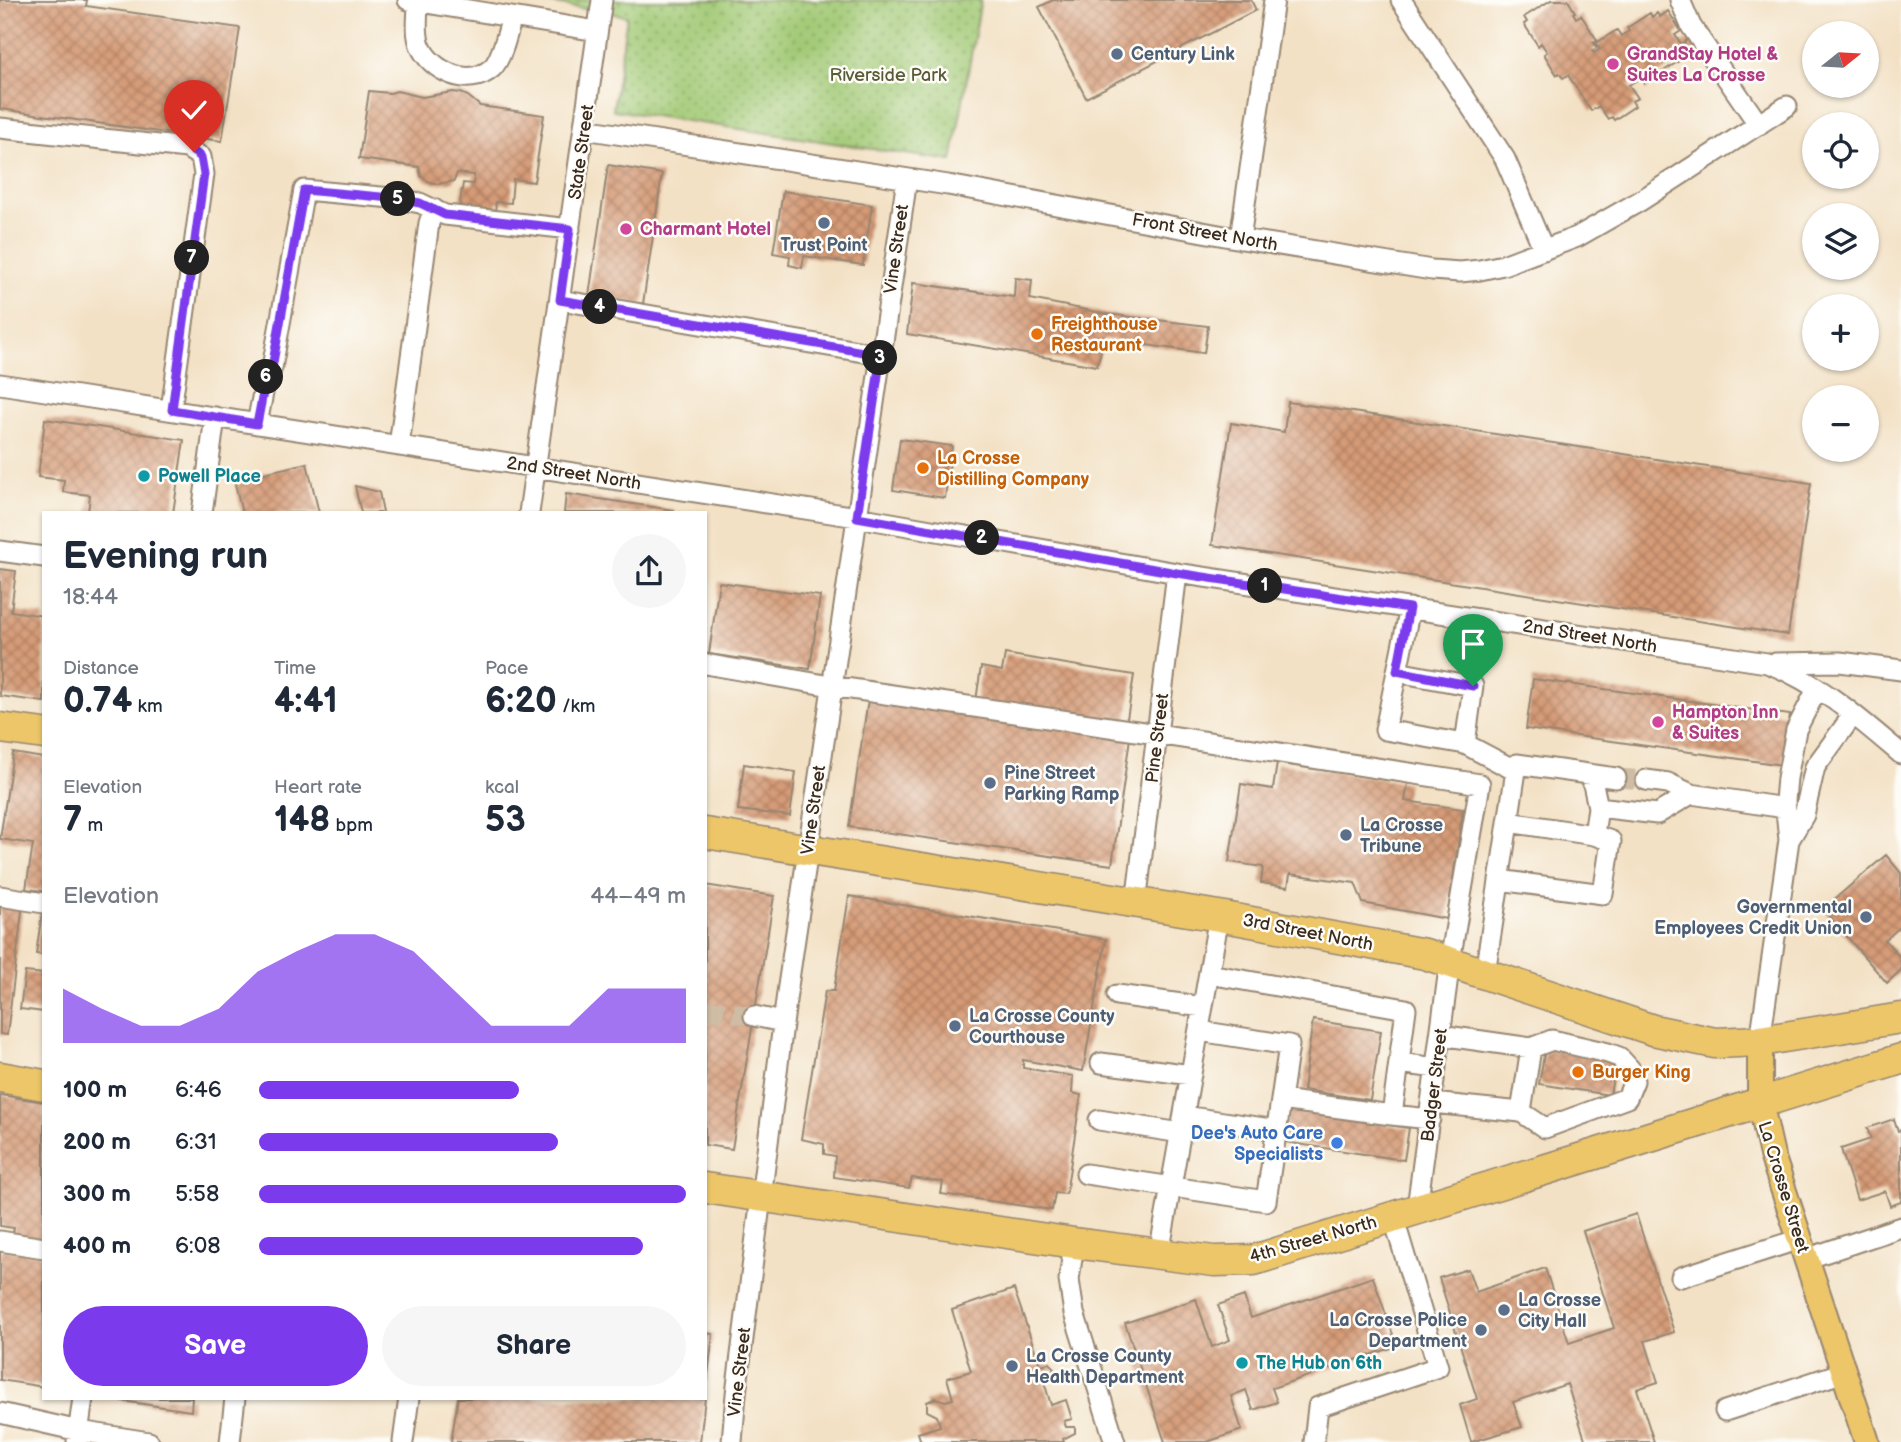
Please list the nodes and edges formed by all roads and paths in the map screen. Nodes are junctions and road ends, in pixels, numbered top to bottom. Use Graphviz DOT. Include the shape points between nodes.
graph roads {
  1 [pos="602,0"];
  2 [pos="1274,0"];
  3 [pos="1401,0"];
  4 [pos="1680,0"];
  5 [pos="413,1"];
  6 [pos="512,17"];
  7 [pos="597,31"];
  8 [pos="1787,106"];
  9 [pos="1759,125"];
  10 [pos="0,128"];
  11 [pos="584,129"];
  12 [pos="907,179"];
  13 [pos="434,209"];
  14 [pos="570,229"];
  15 [pos="1240,239"];
  16 [pos="1544,250"];
  17 [pos="560,300"];
  18 [pos="881,355"];
  19 [pos="0,384"];
  20 [pos="172,410"];
  21 [pos="215,417"];
  22 [pos="257,424"];
  23 [pos="399,446"];
  24 [pos="536,467"];
  25 [pos="202,511"];
  26 [pos="529,511"];
  27 [pos="857,517"];
  28 [pos="0,551"];
  29 [pos="42,557"];
  30 [pos="1177,573"];
  31 [pos="1409,608"];
  32 [pos="1767,663"];
  33 [pos="707,664"];
  34 [pos="1901,670"];
  35 [pos="1397,671"];
  36 [pos="831,686"];
  37 [pos="1817,689"];
  38 [pos="1853,715"];
  39 [pos="0,727"];
  40 [pos="42,734"];
  41 [pos="1157,734"];
  42 [pos="1465,744"];
  43 [pos="1901,754"];
  44 [pos="1516,771"];
  45 [pos="1591,775"];
  46 [pos="1616,778"];
  47 [pos="1646,780"];
  48 [pos="1691,794"];
  49 [pos="1598,807"];
  50 [pos="1785,808"];
  51 [pos="1508,822"];
  52 [pos="707,833"];
  53 [pos="1594,835"];
  54 [pos="1789,840"];
  55 [pos="807,850"];
  56 [pos="1499,880"];
  57 [pos="0,896"];
  58 [pos="42,903"];
  59 [pos="1136,903"];
  60 [pos="1219,916"];
  61 [pos="1450,961"];
  62 [pos="1485,973"];
  63 [pos="1209,974"];
  64 [pos="1117,995"];
  65 [pos="1203,1006"];
  66 [pos="754,1016"];
  67 [pos="1901,1018"];
  68 [pos="783,1021"];
  69 [pos="1199,1031"];
  70 [pos="1440,1035"];
  71 [pos="1901,1039"];
  72 [pos="1760,1041"];
  73 [pos="1531,1048"];
  74 [pos="1901,1059"];
  75 [pos="1101,1063"];
  76 [pos="1399,1063"];
  77 [pos="1436,1068"];
  78 [pos="1191,1075"];
  79 [pos="0,1077"];
  80 [pos="42,1084"];
  81 [pos="1760,1092"];
  82 [pos="1281,1100"];
  83 [pos="1431,1111"];
  84 [pos="1521,1112"];
  85 [pos="1392,1115"];
  86 [pos="1099,1120"];
  87 [pos="1182,1125"];
  88 [pos="1276,1129"];
  89 [pos="1086,1174"];
  90 [pos="1171,1187"];
  91 [pos="707,1188"];
  92 [pos="761,1196"];
  93 [pos="1405,1212"];
  94 [pos="1901,1227"];
  95 [pos="0,1241"];
  96 [pos="1074,1244"];
  97 [pos="42,1248"];
  98 [pos="1803,1249"];
  99 [pos="1159,1254"];
  100 [pos="1681,1277"];
  101 [pos="1844,1372"];
  102 [pos="83,1400"];
  103 [pos="235,1400"];
  104 [pos="409,1400"];
  105 [pos="1725,1410"];
  106 [pos="0,1413"];
  107 [pos="78,1436"];
  108 [pos="149,1442"];
  109 [pos="230,1442"];
  110 [pos="403,1442"];
  111 [pos="732,1442"];
  112 [pos="1115,1442"];
  113 [pos="1314,1442"];
  114 [pos="1867,1442"];
  1 -- 7 [label="street, State Street"];
  2 -- 15 [label="street"];
  3 -- 16 [label="street" via="1505,159"];
  4 -- 9 [label="street" via="1691,26"];
  5 -- 6 [label="street"];
  5 -- 6 [label="street" via="425,55 435,66 463,77 492,68"];
  6 -- 7 [label="street"];
  7 -- 11 [label="street, State Street"];
  8 -- 9 [label="street, Front Street North"];
  9 -- 16 [label="street, Front Street North" via="1600,225"];
  10 -- 20 [label="street" via="187,148 201,157 204,174"];
  11 -- 12 [label="street, Front Street North"];
  11 -- 14 [label="street, State Street"];
  12 -- 15 [label="street, Front Street North"];
  12 -- 18 [label="street, Vine Street"];
  13 -- 14 [label="street" via="445,215"];
  13 -- 22 [label="street" via="392,198 304,190 272,368 267,372"];
  13 -- 23 [label="street"];
  14 -- 17 [label="street, State Street"];
  15 -- 16 [label="street, Front Street North" via="1460,272 1503,265"];
  17 -- 18 [label="street"];
  17 -- 24 [label="street, State Street"];
  18 -- 27 [label="street, Vine Street"];
  19 -- 20 [label="street, 2nd Street North"];
  20 -- 21 [label="street, 2nd Street North"];
  21 -- 22 [label="street, 2nd Street North"];
  21 -- 25 [label="street"];
  22 -- 23 [label="street, 2nd Street North"];
  23 -- 24 [label="street, 2nd Street North"];
  24 -- 26 [label="street, State Street"];
  24 -- 27 [label="street, 2nd Street North"];
  27 -- 30 [label="street, 2nd Street North"];
  27 -- 36 [label="street, Vine Street"];
  28 -- 29 [label="street"];
  30 -- 31 [label="street, 2nd Street North"];
  30 -- 41 [label="street, Pine Street"];
  31 -- 32 [label="street, 2nd Street North"];
  31 -- 35 [label="street"];
  32 -- 34 [label="street" via="1840,662"];
  32 -- 37 [label="street, 2nd Street North"];
  33 -- 36 [label="street"];
  35 -- 42 [label="street" via="1473,686"];
  35 -- 42 [label="street" via="1385,730"];
  36 -- 41 [label="street"];
  36 -- 55 [label="street, Vine Street"];
  37 -- 38 [label="street, 2nd Street North"];
  37 -- 50 [label="street, La Crosse Street" via="1796,730"];
  38 -- 43 [label="street, 2nd Street North"];
  38 -- 54 [label="street, La Crosse Street" via="1815,767 1804,815"];
  39 -- 40 [label="highway"];
  41 -- 59 [label="street, Pine Street"];
  41 -- 61 [label="street, Badger Street" via="1480,784"];
  42 -- 44 [label="street"];
  44 -- 45 [label="street" via="1517,764"];
  44 -- 51 [label="street"];
  45 -- 46 [label="street"];
  45 -- 49 [label="street"];
  47 -- 48 [label="street" via="1668,783"];
  48 -- 49 [label="street" via="1657,814"];
  48 -- 50 [label="street"];
  49 -- 53 [label="street"];
  50 -- 54 [label="street, La Crosse Street"];
  51 -- 53 [label="street"];
  51 -- 56 [label="street"];
  52 -- 55 [label="highway, 3rd Street North"];
  53 -- 56 [label="street" via="1611,841 1603,894"];
  54 -- 72 [label="street, La Crosse Street"];
  55 -- 59 [label="highway, 3rd Street North"];
  55 -- 68 [label="street, Vine Street"];
  56 -- 62 [label="street"];
  57 -- 58 [label="street"];
  59 -- 60 [label="highway, 3rd Street North"];
  60 -- 61 [label="highway, 3rd Street North"];
  60 -- 63 [label="street"];
  61 -- 62 [label="highway, 3rd Street North"];
  61 -- 70 [label="street, Badger Street"];
  62 -- 72 [label="highway, 3rd Street North" via="1653,1030 1715,1043"];
  63 -- 65 [label="street"];
  63 -- 76 [label="street" via="1406,1009"];
  64 -- 65 [label="street"];
  65 -- 69 [label="street"];
  66 -- 68 [label="street"];
  67 -- 72 [label="highway, 3rd Street North"];
  68 -- 92 [label="street, Vine Street"];
  69 -- 78 [label="street"];
  69 -- 82 [label="street" via="1289,1045"];
  70 -- 73 [label="street"];
  70 -- 77 [label="street, Badger Street"];
  71 -- 81 [label="highway"];
  72 -- 81 [label="main road, La Crosse Street"];
  73 -- 84 [label="street"];
  73 -- 84 [label="street" via="1552,1040 1608,1053 1619,1057 1634,1081 1627,1098 1545,1128"];
  74 -- 81 [label="highway, 4th Street North"];
  75 -- 78 [label="street"];
  76 -- 77 [label="street"];
  76 -- 85 [label="street"];
  77 -- 83 [label="street, Badger Street"];
  78 -- 87 [label="street"];
  79 -- 80 [label="highway"];
  81 -- 93 [label="highway, 4th Street North"];
  81 -- 98 [label="main road, La Crosse Street" via="1772,1155"];
  82 -- 85 [label="street"];
  82 -- 88 [label="street"];
  83 -- 84 [label="street"];
  83 -- 85 [label="street"];
  83 -- 93 [label="street, Badger Street"];
  86 -- 87 [label="street"];
  87 -- 88 [label="street"];
  87 -- 90 [label="street"];
  88 -- 90 [label="street" via="1266,1201"];
  89 -- 90 [label="street"];
  90 -- 99 [label="street"];
  91 -- 92 [label="highway, 4th Street North"];
  92 -- 96 [label="highway, 4th Street North"];
  92 -- 111 [label="street, Vine Street"];
  93 -- 99 [label="highway, 4th Street North" via="1254,1260 1214,1261"];
  93 -- 113 [label="street" via="1438,1367 1318,1407"];
  94 -- 98 [label="street"];
  95 -- 97 [label="street"];
  96 -- 99 [label="highway, 4th Street North"];
  96 -- 112 [label="street" via="1069,1280 1074,1313"];
  98 -- 100 [label="street"];
  98 -- 101 [label="main road, La Crosse Street"];
  101 -- 105 [label="street"];
  101 -- 114 [label="main road, La Crosse Street"];
  102 -- 107 [label="street"];
  103 -- 109 [label="street"];
  104 -- 110 [label="street"];
  106 -- 107 [label="street"];
  107 -- 108 [label="street"];
}
